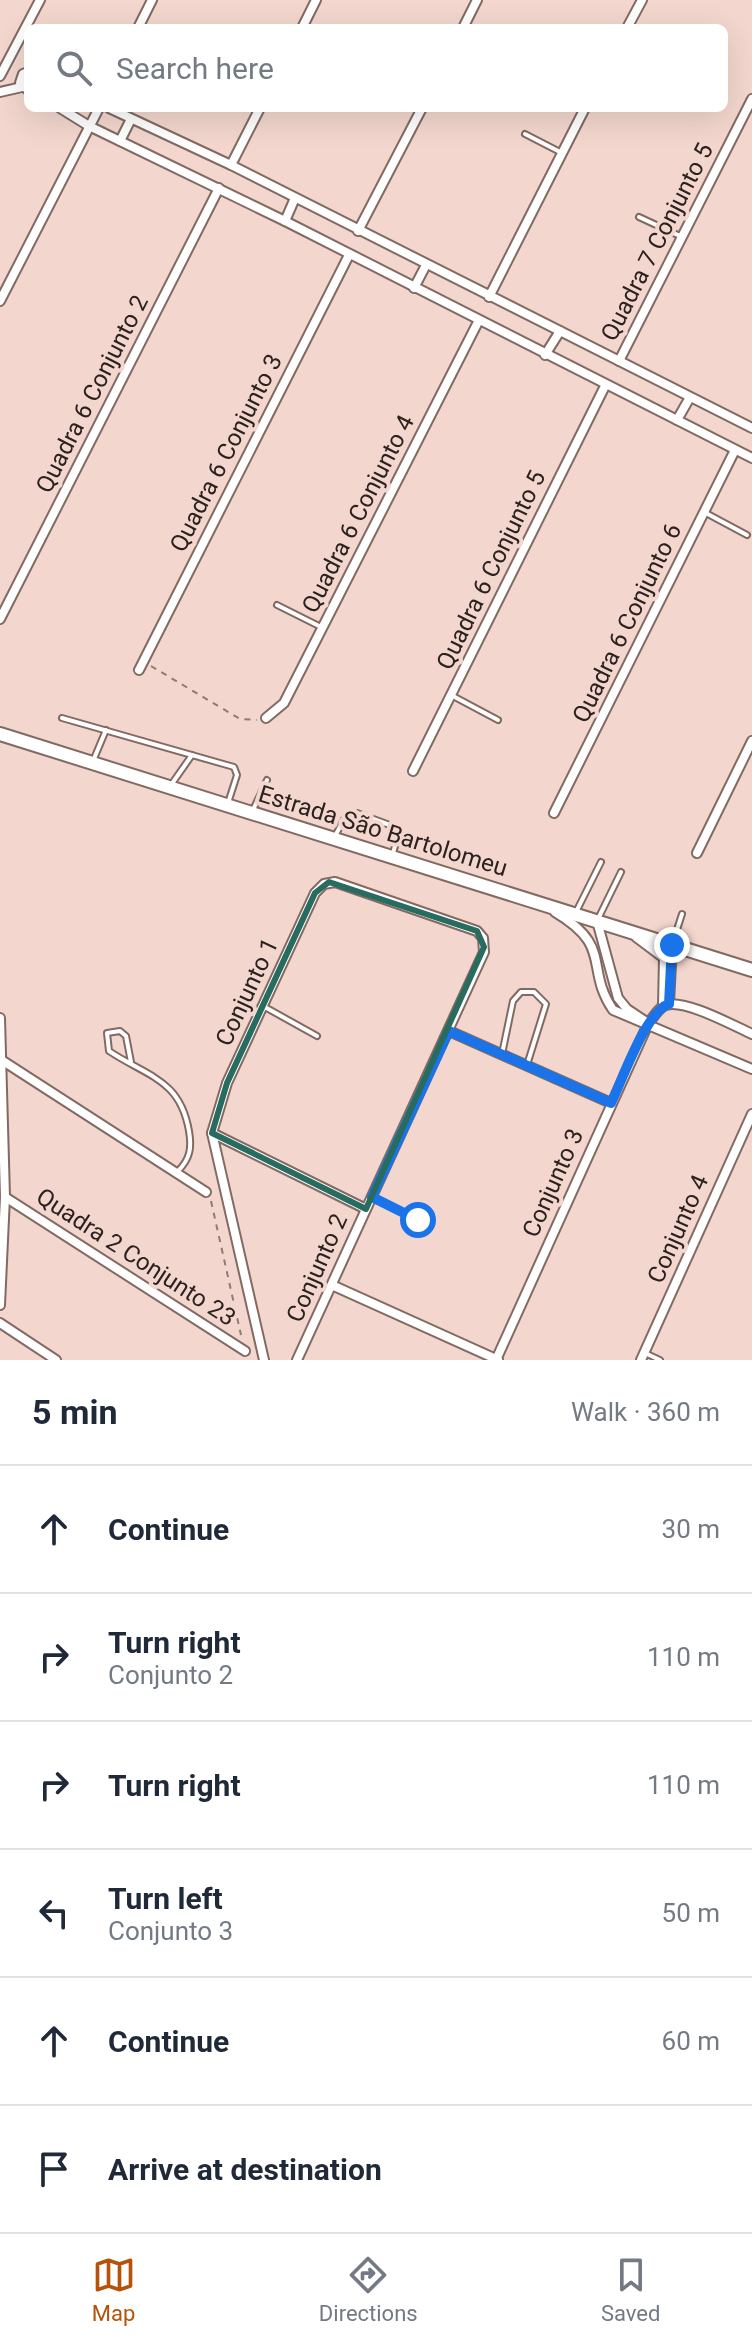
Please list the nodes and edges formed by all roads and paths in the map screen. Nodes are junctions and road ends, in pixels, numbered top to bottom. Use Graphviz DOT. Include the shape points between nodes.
graph roads {
  1 [pos="40,0"];
  2 [pos="152,0"];
  3 [pos="316,0"];
  4 [pos="477,0"];
  5 [pos="642,0"];
  6 [pos="27,24"];
  7 [pos="140,24"];
  8 [pos="304,24"];
  9 [pos="465,24"];
  10 [pos="629,24"];
  11 [pos="24,30"];
  12 [pos="7,62"];
  13 [pos="24,70"];
  14 [pos="0,76"];
  15 [pos="24,88"];
  16 [pos="0,92"];
  17 [pos="752,99"];
  18 [pos="66,112"];
  19 [pos="97,112"];
  20 [pos="117,112"];
  21 [pos="258,112"];
  22 [pos="420,112"];
  23 [pos="583,112"];
  24 [pos="131,119"];
  25 [pos="89,126"];
  26 [pos="525,134"];
  27 [pos="120,141"];
  28 [pos="562,153"];
  29 [pos="231,165"];
  30 [pos="219,188"];
  31 [pos="295,198"];
  32 [pos="639,217"];
  33 [pos="285,221"];
  34 [pos="358,231"];
  35 [pos="682,237"];
  36 [pos="349,255"];
  37 [pos="426,265"];
  38 [pos="414,288"];
  39 [pos="489,297"];
  40 [pos="0,301"];
  41 [pos="478,322"];
  42 [pos="560,331"];
  43 [pos="545,355"];
  44 [pos="619,361"];
  45 [pos="605,386"];
  46 [pos="689,399"];
  47 [pos="677,420"];
  48 [pos="751,424"];
  49 [pos="735,450"];
  50 [pos="752,458"];
  51 [pos="704,512"];
  52 [pos="747,535"];
  53 [pos="277,605"];
  54 [pos="0,619"];
  55 [pos="323,628"];
  56 [pos="141,666"];
  57 [pos="451,695"];
  58 [pos="62,718"];
  59 [pos="266,718"];
  60 [pos="498,720"];
  61 [pos="106,730"];
  62 [pos="0,734"];
  63 [pos="752,741"];
  64 [pos="192,755"];
  65 [pos="92,763"];
  66 [pos="413,771"];
  67 [pos="267,780"];
  68 [pos="169,787"];
  69 [pos="228,805"];
  70 [pos="252,813"];
  71 [pos="554,813"];
  72 [pos="334,839"];
  73 [pos="697,853"];
  74 [pos="392,857"];
  75 [pos="601,862"];
  76 [pos="621,872"];
  77 [pos="538,902"];
  78 [pos="575,914"];
  79 [pos="682,914"];
  80 [pos="597,921"];
  81 [pos="625,930"];
  82 [pos="477,931"];
  83 [pos="672,945"];
  84 [pos="752,970"];
  85 [pos="666,1005"];
  86 [pos="263,1006"];
  87 [pos="0,1018"];
  88 [pos="648,1024"];
  89 [pos="449,1031"];
  90 [pos="752,1034"];
  91 [pos="317,1036"];
  92 [pos="502,1054"];
  93 [pos="1,1060"];
  94 [pos="131,1062"];
  95 [pos="527,1065"];
  96 [pos="752,1069"];
  97 [pos="611,1103"];
  98 [pos="752,1114"];
  99 [pos="212,1133"];
  100 [pos="178,1171"];
  101 [pos="206,1192"];
  102 [pos="5,1197"];
  103 [pos="372,1197"];
  104 [pos="366,1209"];
  105 [pos="418,1220"];
  106 [pos="334,1286"];
  107 [pos="0,1305"];
  108 [pos="0,1323"];
  109 [pos="245,1351"];
  110 [pos="643,1357"];
  111 [pos="56,1360"];
  112 [pos="264,1360"];
  113 [pos="297,1360"];
  114 [pos="497,1360"];
  115 [pos="660,1360"];
  1 -- 6 [label="street"];
  2 -- 7 [label="street"];
  3 -- 8 [label="street"];
  4 -- 9 [label="street"];
  5 -- 10 [label="street"];
  11 -- 12 [label="street"];
  12 -- 13 [label="street"];
  12 -- 14 [label="street"];
  15 -- 16 [label="street"];
  17 -- 35 [label="street, Quadra 7 Conjunto 5"];
  18 -- 25 [label="street"];
  19 -- 25 [label="street"];
  20 -- 24 [label="street"];
  21 -- 29 [label="street"];
  22 -- 34 [label="street"];
  23 -- 28 [label="street"];
  24 -- 27 [label="street"];
  24 -- 29 [label="street"];
  25 -- 27 [label="street"];
  25 -- 40 [label="street"];
  26 -- 28 [label="lane"];
  27 -- 30 [label="street"];
  28 -- 39 [label="street"];
  29 -- 31 [label="street"];
  30 -- 33 [label="street"];
  30 -- 54 [label="street, Quadra 6 Conjunto 2"];
  31 -- 33 [label="street"];
  31 -- 34 [label="street"];
  32 -- 35 [label="lane"];
  33 -- 36 [label="street"];
  34 -- 37 [label="street"];
  35 -- 44 [label="street, Quadra 7 Conjunto 5"];
  36 -- 38 [label="street"];
  36 -- 56 [label="street, Quadra 6 Conjunto 3"];
  37 -- 38 [label="street"];
  37 -- 39 [label="street"];
  38 -- 41 [label="street"];
  39 -- 42 [label="street"];
  41 -- 43 [label="street"];
  41 -- 55 [label="street, Quadra 6 Conjunto 4"];
  42 -- 43 [label="street"];
  42 -- 44 [label="street"];
  43 -- 45 [label="street"];
  44 -- 46 [label="street"];
  45 -- 47 [label="street"];
  45 -- 57 [label="street, Quadra 6 Conjunto 5"];
  46 -- 47 [label="street"];
  46 -- 48 [label="street"];
  47 -- 49 [label="street"];
  49 -- 50 [label="street"];
  49 -- 51 [label="street, Quadra 6 Conjunto 6"];
  51 -- 52 [label="lane"];
  51 -- 71 [label="street, Quadra 6 Conjunto 6"];
  53 -- 55 [label="lane"];
  55 -- 59 [label="street, Quadra 6 Conjunto 4" via="284,703"];
  56 -- 59 [label="path" via="240,719"];
  57 -- 60 [label="lane"];
  57 -- 66 [label="street, Quadra 6 Conjunto 5"];
  58 -- 61 [label="lane"];
  61 -- 64 [label="lane"];
  61 -- 65 [label="lane"];
  62 -- 65 [label="street, Estrada São Bartolomeu"];
  63 -- 73 [label="street"];
  64 -- 68 [label="lane"];
  64 -- 69 [label="lane" via="237,770"];
  65 -- 68 [label="street, Estrada São Bartolomeu"];
  67 -- 70 [label="lane"];
  68 -- 69 [label="street, Estrada São Bartolomeu"];
  69 -- 70 [label="street, Estrada São Bartolomeu"];
  70 -- 72 [label="street, Estrada São Bartolomeu"];
  72 -- 74 [label="street, Estrada São Bartolomeu"];
  72 -- 74 [label="lane" via="341,820 357,813 395,827"];
  74 -- 77 [label="street, Estrada São Bartolomeu"];
  75 -- 78 [label="lane"];
  76 -- 80 [label="lane"];
  77 -- 78 [label="street, Estrada São Bartolomeu"];
  77 -- 88 [label="street" via="589,938 613,1010"];
  78 -- 80 [label="street, Estrada São Bartolomeu"];
  79 -- 83 [label="lane"];
  80 -- 81 [label="street, Estrada São Bartolomeu"];
  80 -- 88 [label="street" via="618,998"];
  81 -- 83 [label="street, Estrada São Bartolomeu"];
  81 -- 85 [label="street" via="664,958"];
  82 -- 86 [label="street, Conjunto 1" via="335,882 324,884 315,893"];
  82 -- 89 [label="street, Conjunto 2" via="484,952"];
  83 -- 84 [label="street, Estrada São Bartolomeu"];
  83 -- 85 [label="street"];
  85 -- 88 [label="street, Conjunto 3"];
  85 -- 90 [label="street" via="700,1010"];
  86 -- 91 [label="lane"];
  86 -- 99 [label="street, Conjunto 1" via="217,1109"];
  87 -- 93 [label="street"];
  88 -- 96 [label="street"];
  88 -- 97 [label="street, Conjunto 3"];
  89 -- 92 [label="street"];
  89 -- 103 [label="street, Conjunto 2"];
  92 -- 95 [label="street"];
  92 -- 95 [label="lane" via="513,1001 521,992 534,992 546,1004"];
  93 -- 100 [label="street"];
  93 -- 102 [label="street"];
  94 -- 94 [label="lane" via="109,1051 107,1033 120,1031 126,1036"];
  94 -- 100 [label="lane" via="164,1083 186,1111 191,1143 188,1160"];
  95 -- 97 [label="street"];
  97 -- 114 [label="street, Conjunto 3"];
  98 -- 110 [label="street, Conjunto 4"];
  99 -- 104 [label="street"];
  99 -- 112 [label="street"];
  100 -- 101 [label="street"];
  101 -- 109 [label="path"];
  102 -- 107 [label="street"];
  102 -- 109 [label="street, Quadra 2 Conjunto 23"];
  103 -- 104 [label="street, Conjunto 2"];
  103 -- 105 [label="lane"];
  104 -- 106 [label="street, Conjunto 2"];
  106 -- 113 [label="street, Conjunto 2"];
  106 -- 114 [label="street"];
  108 -- 111 [label="street"];
  110 -- 115 [label="lane"];
}
